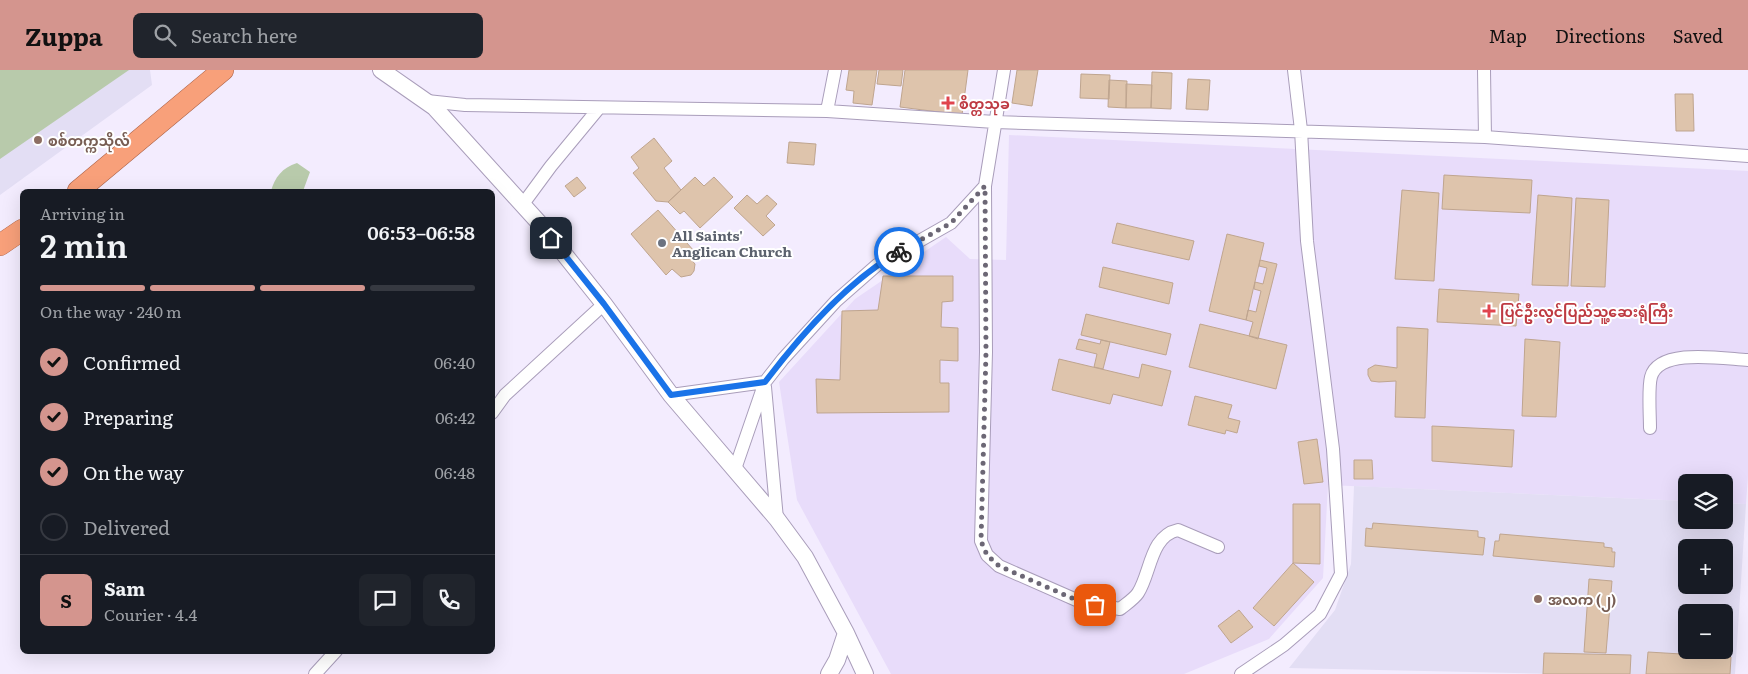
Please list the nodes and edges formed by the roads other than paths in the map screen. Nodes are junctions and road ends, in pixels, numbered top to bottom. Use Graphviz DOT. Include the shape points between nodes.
graph roads {
  1 [pos="223,70"];
  2 [pos="381,70"];
  3 [pos="835,70"];
  4 [pos="1004,70"];
  5 [pos="1294,70"];
  6 [pos="1484,70"];
  7 [pos="427,101"];
  8 [pos="599,108"];
  9 [pos="827,111"];
  10 [pos="995,122"];
  11 [pos="1301,130"];
  12 [pos="1485,137"];
  13 [pos="1748,156"];
  14 [pos="985,186"];
  15 [pos="80,189"];
  16 [pos="523,204"];
  17 [pos="20,231"];
  18 [pos="0,245"];
  19 [pos="604,304"];
  20 [pos="1748,360"];
  21 [pos="765,382"];
  22 [pos="671,395"];
  23 [pos="495,409"];
  24 [pos="1650,428"];
  25 [pos="735,469"];
  26 [pos="777,519"];
  27 [pos="1218,547"];
  28 [pos="846,633"];
  29 [pos="333,654"];
  30 [pos="315,674"];
  31 [pos="829,674"];
  32 [pos="865,674"];
  33 [pos="1241,674"];
  1 -- 15 [label="highway"];
  2 -- 7 [label="street"];
  3 -- 9 [label="street"];
  4 -- 10 [label="street"];
  5 -- 11 [label="street"];
  6 -- 12 [label="street"];
  7 -- 8 [label="street" via="465,106"];
  7 -- 16 [label="street"];
  8 -- 9 [label="street"];
  8 -- 16 [label="street"];
  9 -- 10 [label="street"];
  10 -- 11 [label="street"];
  10 -- 14 [label="street"];
  11 -- 12 [label="street"];
  11 -- 33 [label="street" via="1307,242 1332,449 1340,574 1320,614 1284,645"];
  12 -- 13 [label="street"];
  14 -- 21 [label="street" via="951,223 870,271 836,302"];
  14 -- 27 [label="street" via="986,352 981,541 987,555 999,566 1081,602 1120,609 1138,594 1162,538 1172,531 1178,530"];
  16 -- 19 [label="street"];
  17 -- 18 [label="highway"];
  19 -- 22 [label="street"];
  19 -- 23 [label="street" via="505,395"];
  20 -- 24 [label="street" via="1681,357 1668,360 1651,376"];
  21 -- 22 [label="street"];
  21 -- 25 [label="street"];
  21 -- 26 [label="street"];
  22 -- 25 [label="street"];
  25 -- 26 [label="street"];
  26 -- 28 [label="street" via="806,557"];
  28 -- 31 [label="street"];
  28 -- 32 [label="street"];
  29 -- 30 [label="street"];
}
